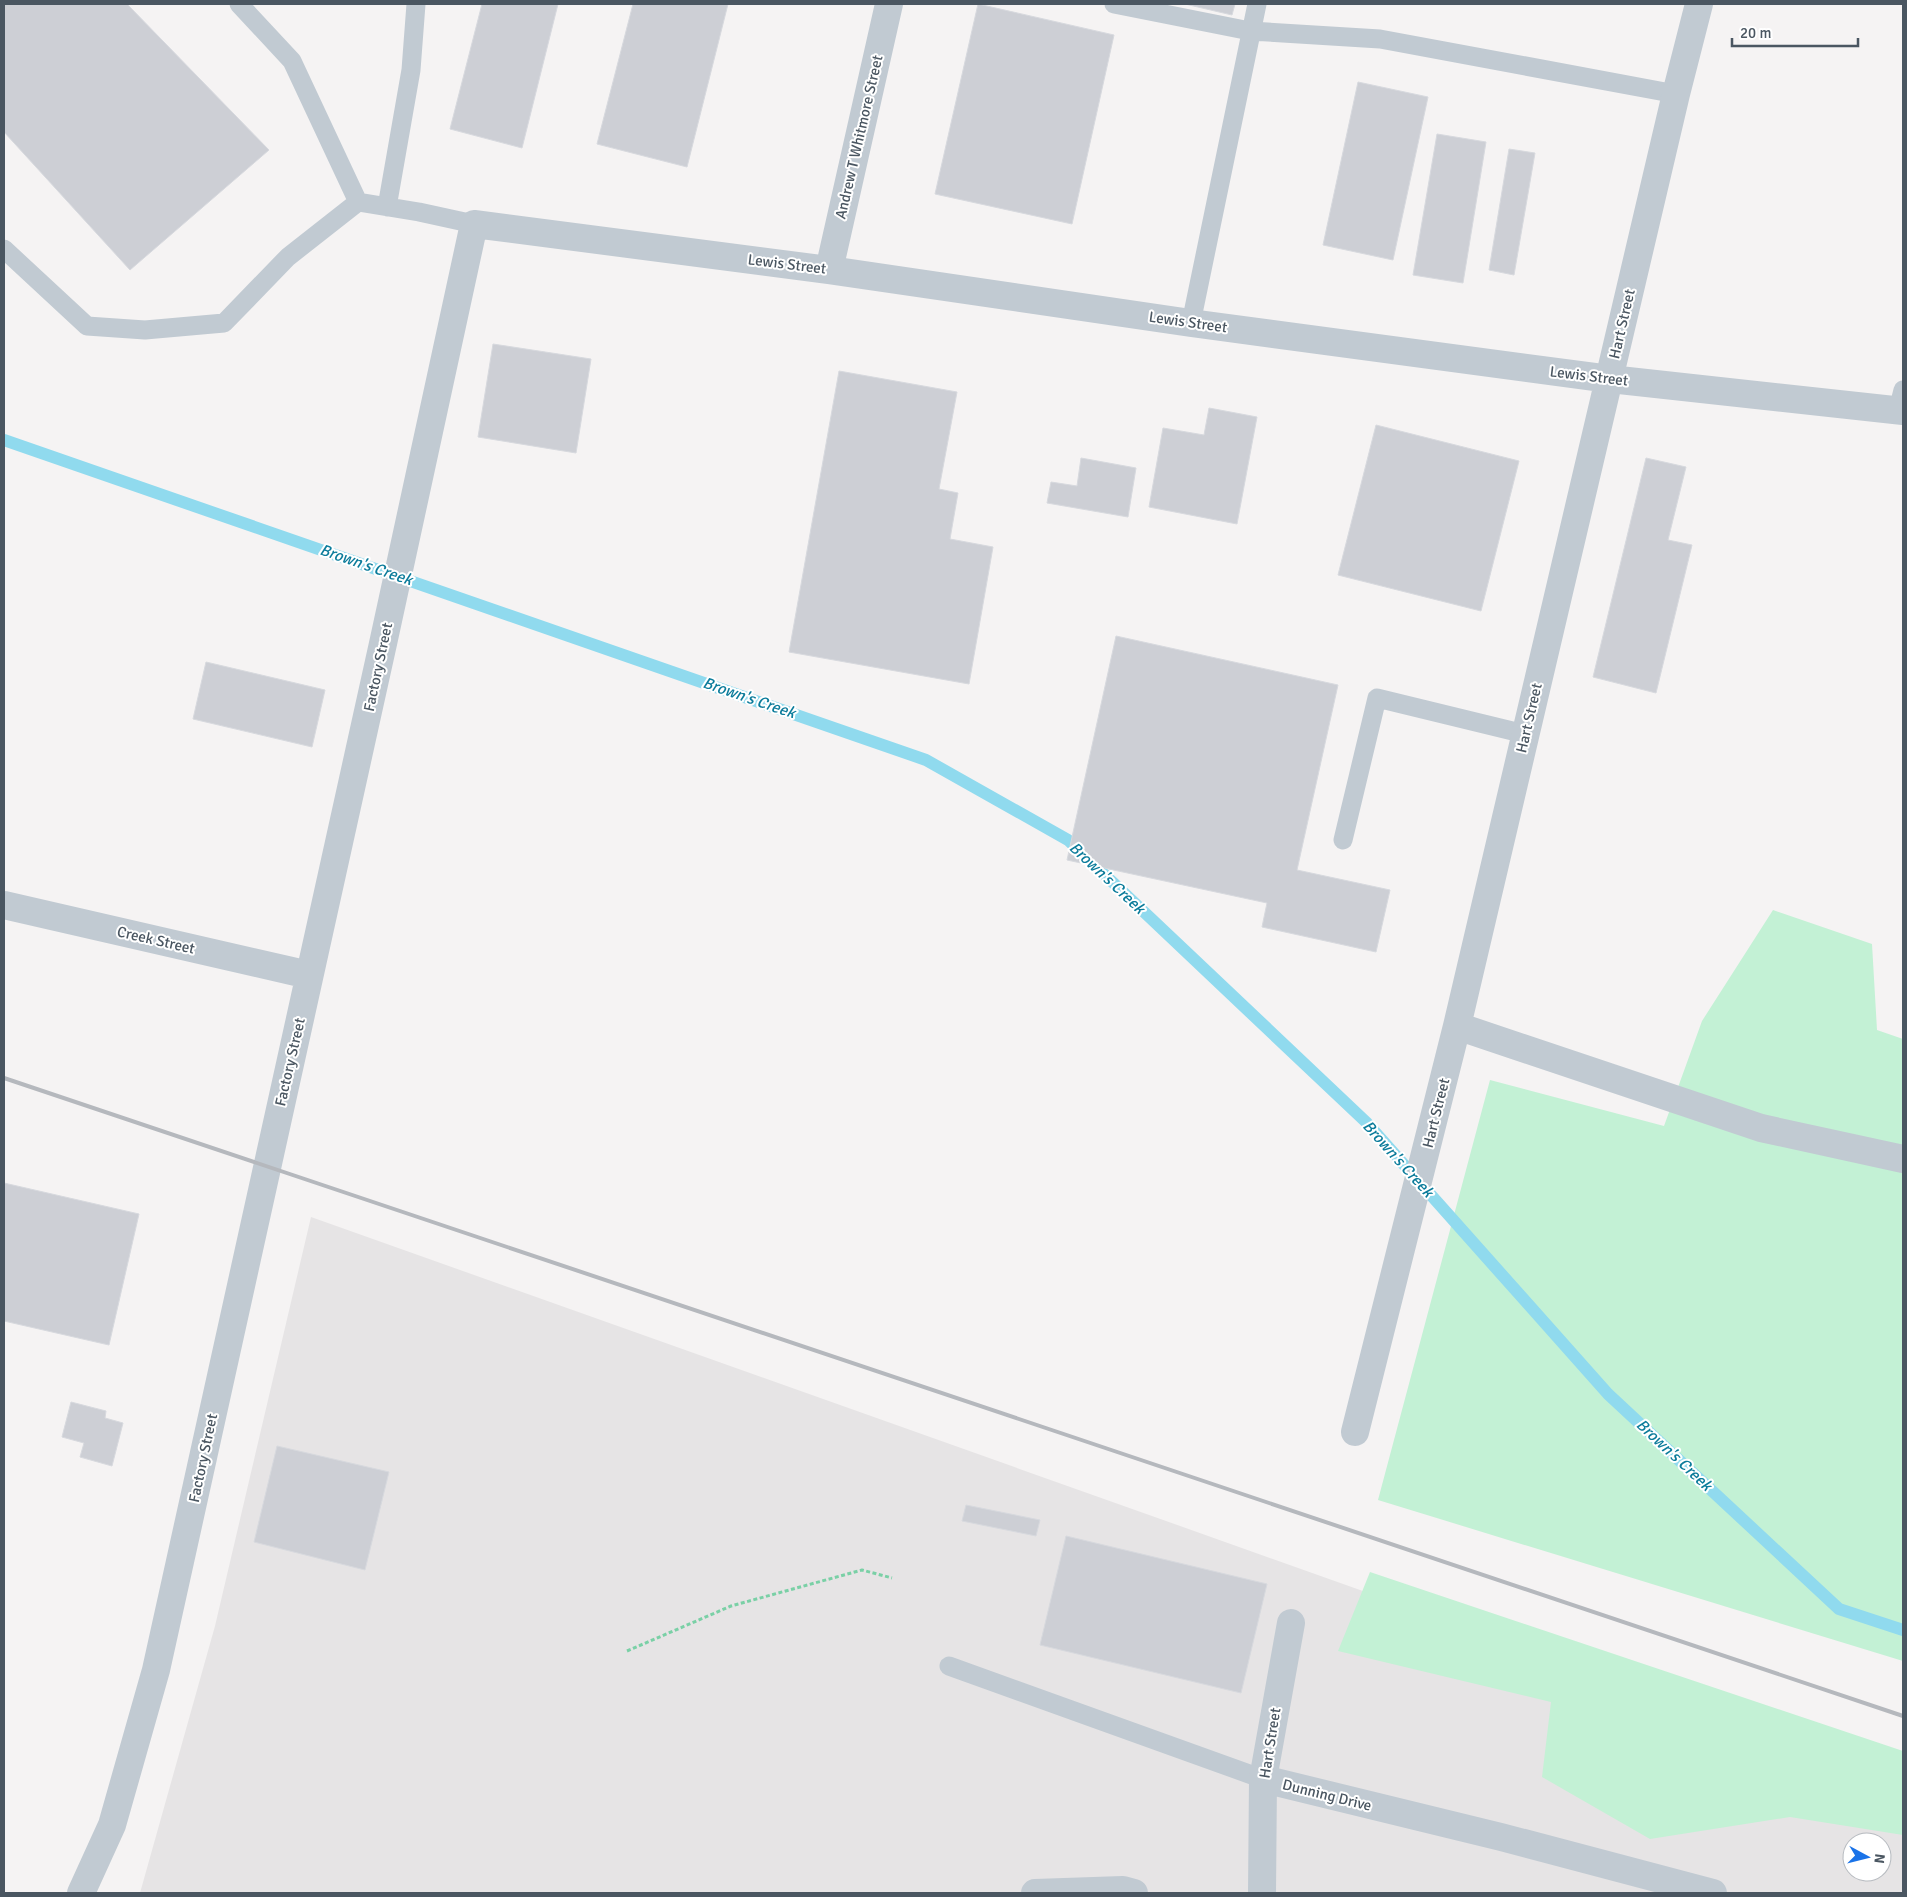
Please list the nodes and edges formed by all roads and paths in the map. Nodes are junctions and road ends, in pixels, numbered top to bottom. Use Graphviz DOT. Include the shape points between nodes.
graph roads {
  1 [pos="239,4"];
  2 [pos="416,4"];
  3 [pos="889,4"];
  4 [pos="1114,4"];
  5 [pos="1257,4"];
  6 [pos="1699,4"];
  7 [pos="1250,31"];
  8 [pos="1676,94"];
  9 [pos="358,202"];
  10 [pos="387,207"];
  11 [pos="474,224"];
  12 [pos="4,249"];
  13 [pos="828,270"];
  14 [pos="1191,323"];
  15 [pos="1610,379"];
  16 [pos="1901,403"];
  17 [pos="1525,734"];
  18 [pos="1343,840"];
  19 [pos="4,905"];
  20 [pos="309,975"];
  21 [pos="1457,1026"];
  22 [pos="1903,1159"];
  23 [pos="1355,1432"];
  24 [pos="892,1578"];
  25 [pos="1291,1623"];
  26 [pos="627,1651"];
  27 [pos="949,1666"];
  28 [pos="1263,1779"];
  29 [pos="82,1893"];
  30 [pos="1035,1893"];
  31 [pos="1134,1893"];
  32 [pos="1262,1893"];
  33 [pos="1713,1893"];
  1 -- 9 [label="lane" via="292,61"];
  2 -- 10 [label="lane" via="411,70"];
  3 -- 13 [label="street, Andrew T Whitmore Street"];
  4 -- 7 [label="lane"];
  5 -- 7 [label="lane"];
  6 -- 8 [label="street, Hart Street"];
  7 -- 8 [label="lane" via="1380,39"];
  7 -- 14 [label="lane"];
  8 -- 15 [label="street, Hart Street"];
  9 -- 10 [label="lane"];
  9 -- 12 [label="lane" via="288,257 224,323 145,330 87,326"];
  10 -- 11 [label="lane"];
  11 -- 13 [label="street, Lewis Street"];
  11 -- 20 [label="street, Factory Street"];
  13 -- 14 [label="street, Lewis Street"];
  14 -- 15 [label="street, Lewis Street"];
  15 -- 16 [label="street, Lewis Street"];
  15 -- 17 [label="street, Hart Street"];
  17 -- 18 [label="lane" via="1377,698"];
  17 -- 21 [label="street, Hart Street"];
  19 -- 20 [label="street, Creek Street"];
  20 -- 29 [label="street, Factory Street" via="156,1670 112,1825"];
  21 -- 22 [label="street" via="1761,1128"];
  21 -- 23 [label="street, Hart Street"];
  24 -- 26 [label="path" via="862,1570 731,1606"];
  25 -- 28 [label="street, Hart Street"];
  27 -- 28 [label="lane, Dunning Drive"];
  28 -- 32 [label="street, Hart Street"];
  28 -- 33 [label="street, Dunning Drive"];
  30 -- 31 [label="street" via="1123,1890"];
}
